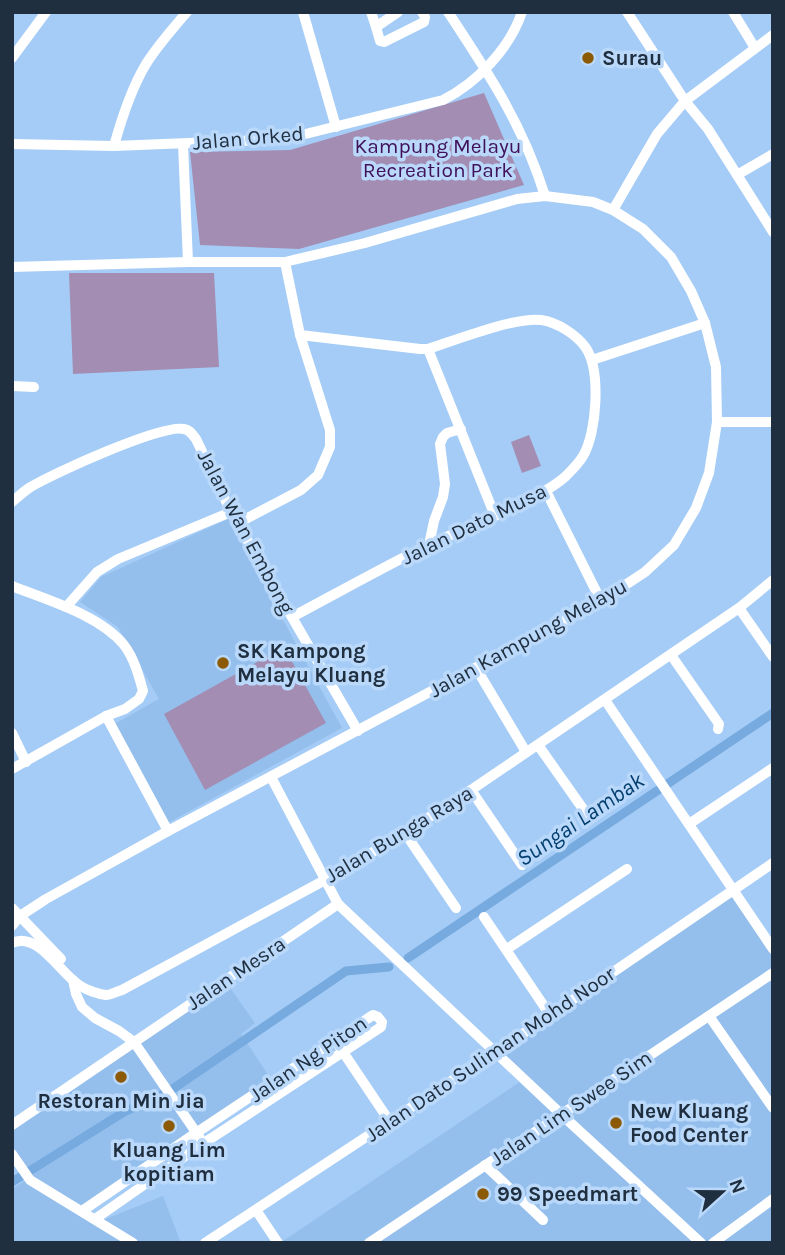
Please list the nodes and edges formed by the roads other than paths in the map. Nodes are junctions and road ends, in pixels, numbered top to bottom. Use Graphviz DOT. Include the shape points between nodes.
graph roads {
  1 [pos="46,12"];
  2 [pos="187,12"];
  3 [pos="371,12"];
  4 [pos="398,12"];
  5 [pos="422,12"];
  6 [pos="448,12"];
  7 [pos="522,12"];
  8 [pos="627,12"];
  9 [pos="733,12"];
  10 [pos="306,13"];
  11 [pos="376,27"];
  12 [pos="773,35"];
  13 [pos="755,48"];
  14 [pos="12,58"];
  15 [pos="485,68"];
  16 [pos="685,101"];
  17 [pos="336,127"];
  18 [pos="12,144"];
  19 [pos="183,144"];
  20 [pos="114,146"];
  21 [pos="773,154"];
  22 [pos="737,175"];
  23 [pos="545,196"];
  24 [pos="613,210"];
  25 [pos="773,232"];
  26 [pos="188,262"];
  27 [pos="285,262"];
  28 [pos="12,267"];
  29 [pos="705,323"];
  30 [pos="300,335"];
  31 [pos="428,349"];
  32 [pos="592,360"];
  33 [pos="12,386"];
  34 [pos="34,387"];
  35 [pos="717,422"];
  36 [pos="773,422"];
  37 [pos="461,429"];
  38 [pos="546,491"];
  39 [pos="12,502"];
  40 [pos="231,512"];
  41 [pos="495,516"];
  42 [pos="238,523"];
  43 [pos="429,545"];
  44 [pos="773,579"];
  45 [pos="12,586"];
  46 [pos="601,601"];
  47 [pos="66,607"];
  48 [pos="739,608"];
  49 [pos="292,617"];
  50 [pos="671,655"];
  51 [pos="773,657"];
  52 [pos="475,668"];
  53 [pos="605,700"];
  54 [pos="106,716"];
  55 [pos="718,729"];
  56 [pos="358,731"];
  57 [pos="12,733"];
  58 [pos="538,744"];
  59 [pos="526,752"];
  60 [pos="26,762"];
  61 [pos="773,768"];
  62 [pos="12,769"];
  63 [pos="271,777"];
  64 [pos="471,790"];
  65 [pos="588,816"];
  66 [pos="689,824"];
  67 [pos="169,831"];
  68 [pos="405,833"];
  69 [pos="773,863"];
  70 [pos="523,865"];
  71 [pos="627,869"];
  72 [pos="325,880"];
  73 [pos="733,890"];
  74 [pos="338,904"];
  75 [pos="456,908"];
  76 [pos="16,912"];
  77 [pos="484,917"];
  78 [pos="12,926"];
  79 [pos="12,943"];
  80 [pos="773,948"];
  81 [pos="507,950"];
  82 [pos="773,972"];
  83 [pos="73,980"];
  84 [pos="93,991"];
  85 [pos="550,1015"];
  86 [pos="709,1016"];
  87 [pos="335,1041"];
  88 [pos="134,1042"];
  89 [pos="495,1051"];
  90 [pos="343,1052"];
  91 [pos="773,1108"];
  92 [pos="562,1115"];
  93 [pos="390,1122"];
  94 [pos="12,1125"];
  95 [pos="196,1133"];
  96 [pos="204,1143"];
  97 [pos="12,1154"];
  98 [pos="485,1165"];
  99 [pos="773,1199"];
  100 [pos="256,1210"];
  101 [pos="82,1212"];
  102 [pos="94,1219"];
  103 [pos="544,1220"];
  104 [pos="133,1243"];
  105 [pos="205,1243"];
  106 [pos="278,1243"];
  107 [pos="369,1243"];
  108 [pos="701,1243"];
  109 [pos="713,1243"];
  1 -- 14 [label="street"];
  2 -- 20 [label="street" via="146,64 126,105"];
  3 -- 11 [label="street"];
  4 -- 11 [label="street"];
  5 -- 11 [label="street" via="424,22 384,42"];
  6 -- 15 [label="street"];
  7 -- 15 [label="street, Jalan Orked" via="498,56"];
  8 -- 16 [label="street"];
  9 -- 13 [label="street"];
  10 -- 17 [label="street"];
  12 -- 13 [label="street"];
  13 -- 16 [label="street"];
  15 -- 17 [label="street, Jalan Orked" via="460,92 443,100"];
  15 -- 23 [label="street" via="528,146"];
  16 -- 22 [label="street"];
  16 -- 24 [label="street" via="657,134"];
  17 -- 19 [label="street, Jalan Orked" via="285,139"];
  18 -- 20 [label="street, Jalan Orked"];
  19 -- 20 [label="street, Jalan Orked"];
  19 -- 26 [label="street"];
  21 -- 22 [label="street"];
  22 -- 25 [label="street"];
  23 -- 24 [label="street, Jalan Kampung Melayu" via="593,202"];
  23 -- 27 [label="street, Jalan Kampung Melayu" via="517,199"];
  24 -- 29 [label="street, Jalan Kampung Melayu" via="643,229 671,257"];
  26 -- 27 [label="street, Jalan Kampung Melayu"];
  26 -- 28 [label="street, Jalan Kampung Melayu"];
  27 -- 30 [label="street"];
  29 -- 32 [label="street"];
  29 -- 35 [label="street, Jalan Kampung Melayu" via="716,367"];
  30 -- 31 [label="street"];
  30 -- 42 [label="street" via="330,430 330,447 318,475 301,490"];
  31 -- 32 [label="street" via="499,327 541,320 574,336"];
  31 -- 37 [label="street"];
  32 -- 38 [label="street, Jalan Dato Musa" via="594,423 583,455"];
  33 -- 34 [label="street"];
  35 -- 36 [label="street"];
  35 -- 46 [label="street, Jalan Kampung Melayu" via="709,473 696,508 674,545 645,572"];
  37 -- 41 [label="street"];
  37 -- 43 [label="street" via="443,437 440,444 445,484"];
  38 -- 41 [label="street, Jalan Dato Musa"];
  38 -- 46 [label="street"];
  39 -- 40 [label="street, Jalan Wan Embong" via="90,458 166,429 181,428 196,439"];
  40 -- 42 [label="street, Jalan Wan Embong"];
  40 -- 47 [label="street" via="118,559 97,572"];
  41 -- 43 [label="street, Jalan Dato Musa"];
  42 -- 49 [label="street, Jalan Wan Embong"];
  43 -- 49 [label="street, Jalan Dato Musa"];
  44 -- 48 [label="street, Jalan Bunga Raya"];
  45 -- 47 [label="street"];
  46 -- 52 [label="street, Jalan Kampung Melayu"];
  47 -- 54 [label="street" via="113,635 124,646 139,677 143,691 139,699"];
  48 -- 50 [label="street, Jalan Bunga Raya"];
  48 -- 51 [label="street"];
  49 -- 56 [label="street, Jalan Wan Embong"];
  50 -- 53 [label="street, Jalan Bunga Raya"];
  50 -- 55 [label="street" via="719,724"];
  52 -- 56 [label="street, Jalan Kampung Melayu"];
  52 -- 59 [label="street"];
  53 -- 58 [label="street, Jalan Bunga Raya"];
  53 -- 66 [label="street"];
  54 -- 60 [label="street"];
  54 -- 67 [label="street"];
  56 -- 63 [label="street, Jalan Kampung Melayu"];
  57 -- 60 [label="street"];
  58 -- 59 [label="street, Jalan Bunga Raya"];
  58 -- 65 [label="street"];
  59 -- 64 [label="street, Jalan Bunga Raya"];
  60 -- 62 [label="street"];
  61 -- 66 [label="street"];
  63 -- 67 [label="street, Jalan Kampung Melayu"];
  63 -- 72 [label="street"];
  64 -- 68 [label="street, Jalan Bunga Raya"];
  64 -- 70 [label="street"];
  66 -- 73 [label="street"];
  67 -- 76 [label="street, Jalan Kampung Melayu"];
  68 -- 72 [label="street, Jalan Bunga Raya"];
  68 -- 75 [label="street"];
  69 -- 73 [label="street, Jalan Dato Suliman Mohd Noor"];
  71 -- 81 [label="street"];
  72 -- 74 [label="street"];
  72 -- 84 [label="street, Jalan Bunga Raya" via="122,989 106,995"];
  73 -- 80 [label="street"];
  73 -- 85 [label="street, Jalan Dato Suliman Mohd Noor"];
  74 -- 88 [label="street, Jalan Mesra"];
  74 -- 89 [label="street"];
  76 -- 78 [label="street, Jalan Kampung Melayu"];
  76 -- 84 [label="street"];
  77 -- 81 [label="street"];
  79 -- 83 [label="street" via="25,940 40,948"];
  81 -- 85 [label="street"];
  82 -- 86 [label="street, Jalan Lim Swee Sim"];
  83 -- 84 [label="street"];
  83 -- 88 [label="street" via="82,1007"];
  85 -- 89 [label="street, Jalan Dato Suliman Mohd Noor"];
  86 -- 91 [label="street"];
  86 -- 92 [label="street, Jalan Lim Swee Sim"];
  87 -- 90 [label="street"];
  87 -- 90 [label="street, Jalan Ng Piton" via="373,1015 382,1022"];
  87 -- 95 [label="street, Jalan Ng Piton"];
  88 -- 94 [label="street, Jalan Mesra"];
  88 -- 95 [label="street"];
  89 -- 92 [label="street"];
  89 -- 93 [label="street, Jalan Dato Suliman Mohd Noor"];
  90 -- 93 [label="street"];
  90 -- 96 [label="street, Jalan Ng Piton"];
  92 -- 98 [label="street, Jalan Lim Swee Sim"];
  92 -- 108 [label="street"];
  93 -- 100 [label="street, Jalan Dato Suliman Mohd Noor"];
  95 -- 96 [label="street"];
  95 -- 101 [label="street, Jalan Ng Piton"];
  96 -- 102 [label="street, Jalan Ng Piton"];
  97 -- 101 [label="street" via="30,1180"];
  98 -- 103 [label="street"];
  98 -- 107 [label="street, Jalan Lim Swee Sim"];
  99 -- 109 [label="street"];
  100 -- 105 [label="street, Jalan Dato Suliman Mohd Noor"];
  100 -- 106 [label="street"];
  101 -- 102 [label="street"];
  102 -- 104 [label="street"];
}
